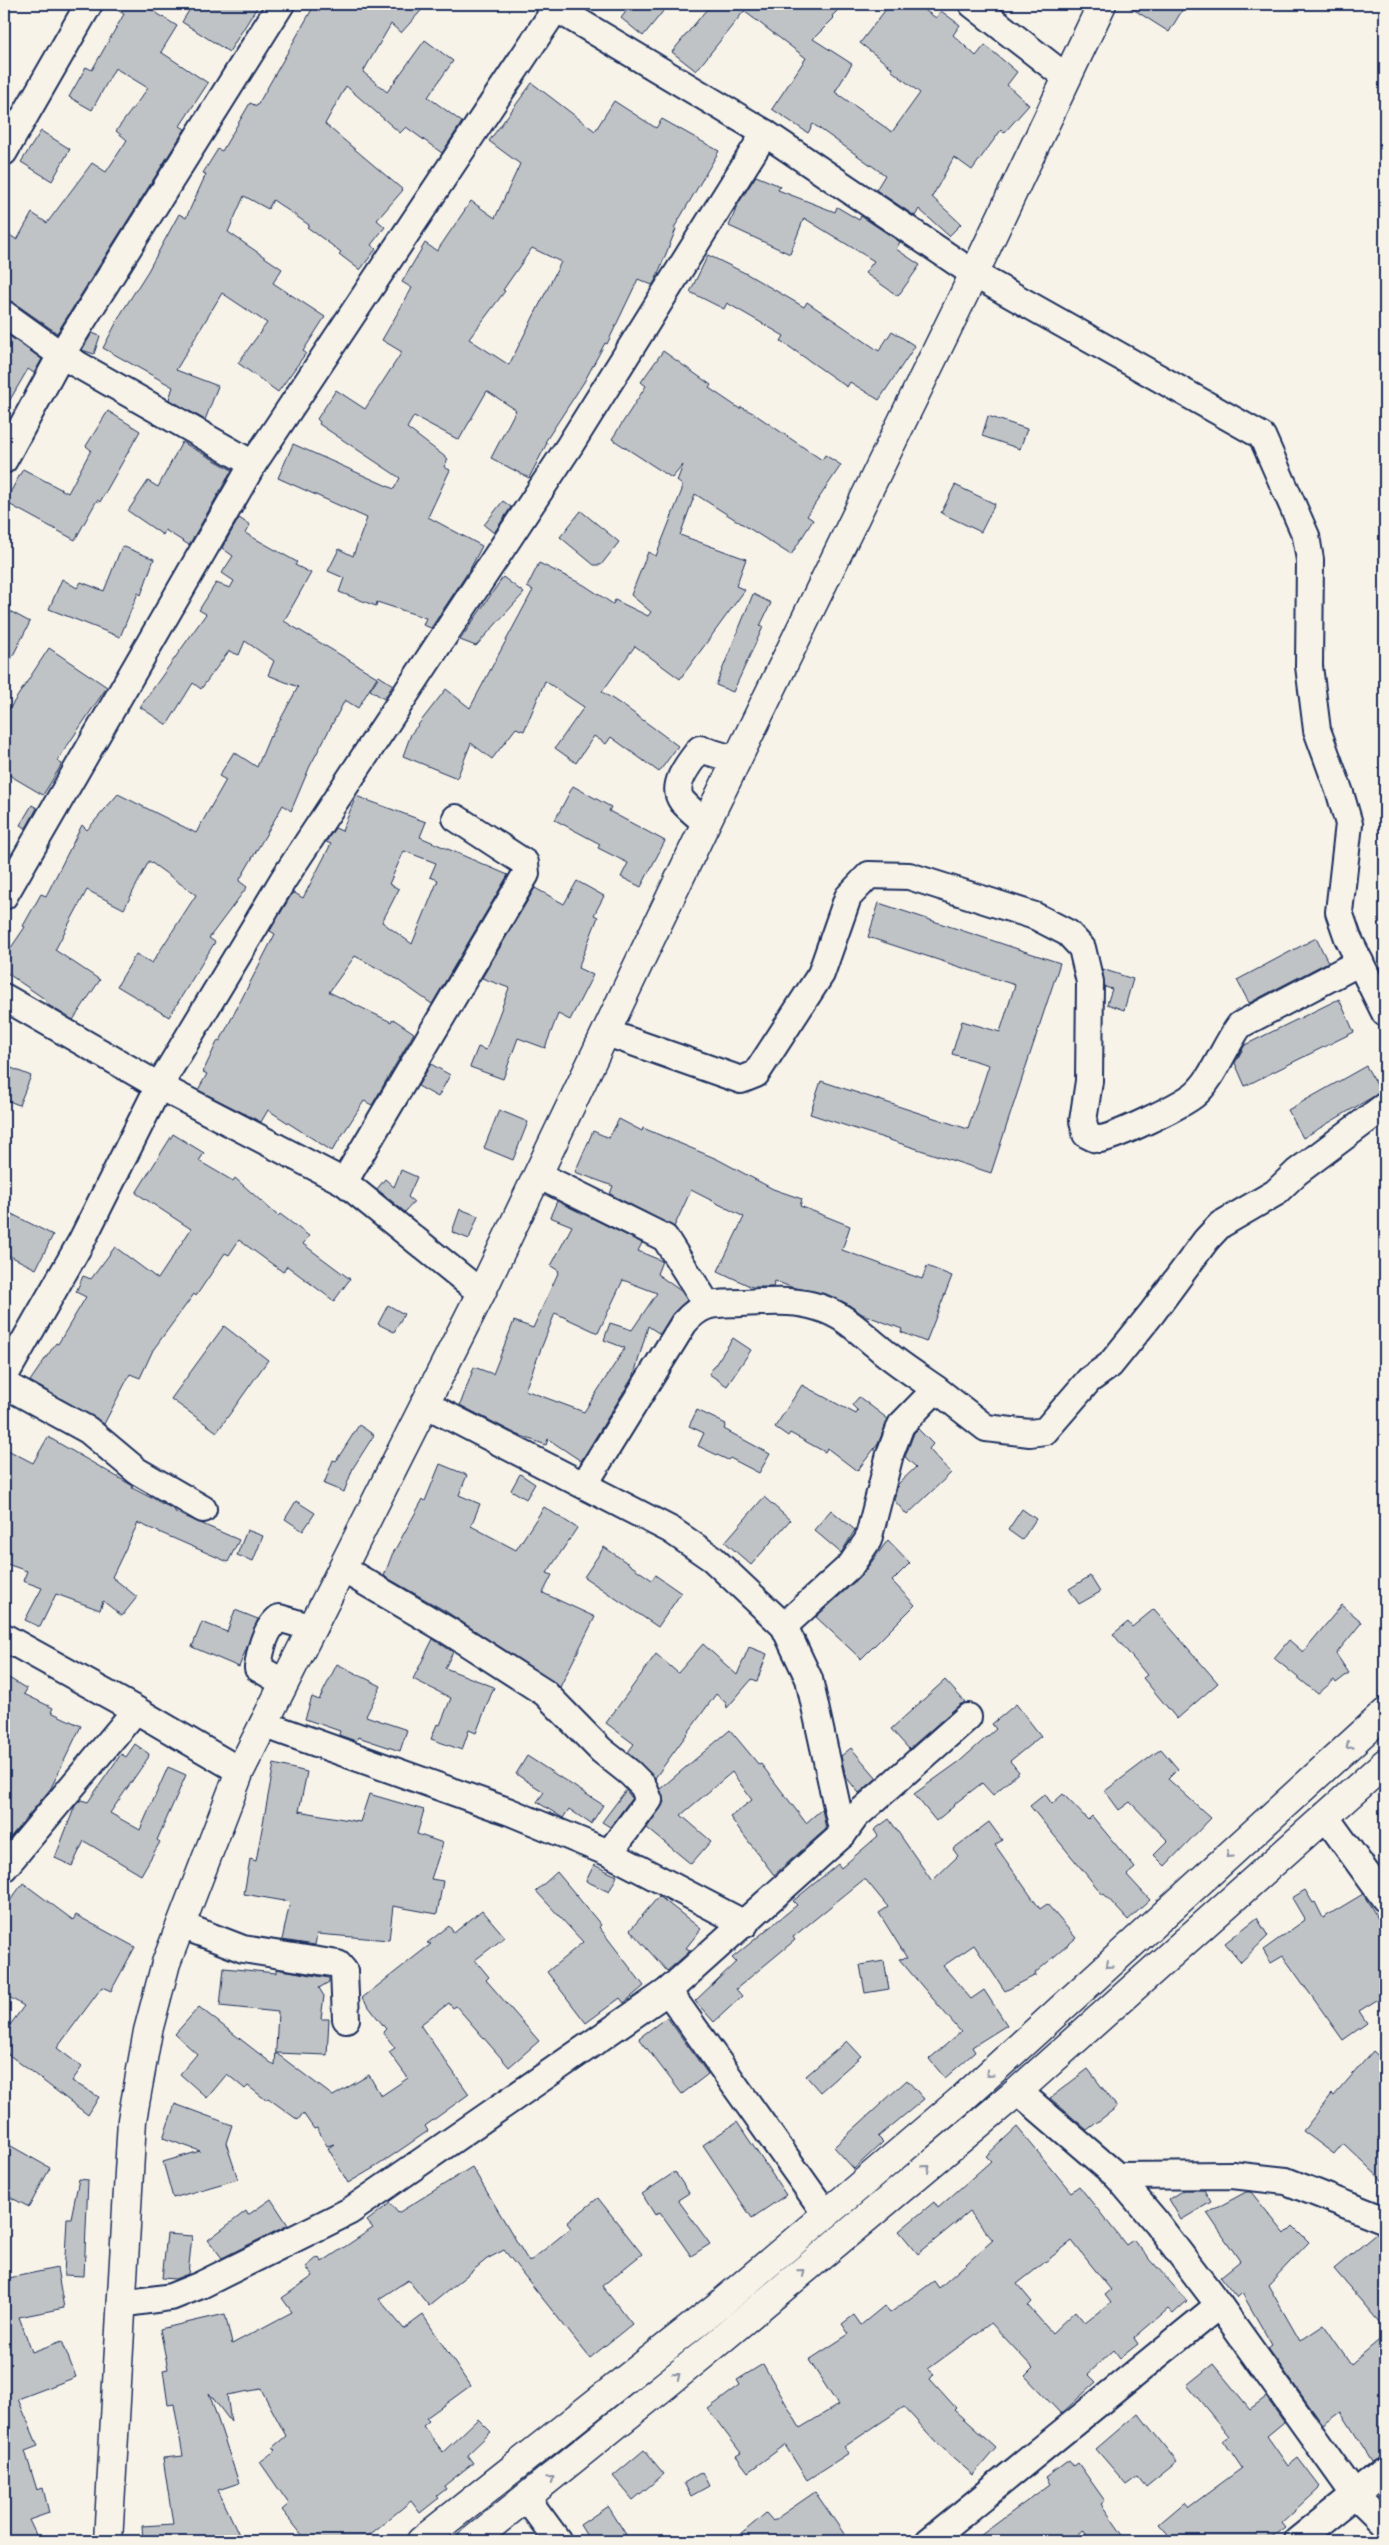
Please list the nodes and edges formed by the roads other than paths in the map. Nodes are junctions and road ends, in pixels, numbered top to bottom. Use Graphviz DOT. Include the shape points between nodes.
graph roads {
  1 [pos="89,4"];
  2 [pos="281,4"];
  3 [pos="972,4"];
  4 [pos="1102,4"];
  5 [pos="552,6"];
  6 [pos="1067,78"];
  7 [pos="766,133"];
  8 [pos="4,152"];
  9 [pos="974,274"];
  10 [pos="4,314"];
  11 [pos="61,355"];
  12 [pos="4,460"];
  13 [pos="253,464"];
  14 [pos="736,760"];
  15 [pos="456,818"];
  16 [pos="706,823"];
  17 [pos="4,896"];
  18 [pos="1360,962"];
  19 [pos="4,997"];
  20 [pos="1385,1012"];
  21 [pos="607,1033"];
  22 [pos="159,1086"];
  23 [pos="1385,1106"];
  24 [pos="538,1175"];
  25 [pos="344,1182"];
  26 [pos="481,1293"];
  27 [pos="707,1304"];
  28 [pos="4,1376"];
  29 [pos="4,1384"];
  30 [pos="936,1389"];
  31 [pos="425,1404"];
  32 [pos="584,1485"];
  33 [pos="203,1509"];
  34 [pos="343,1569"];
  35 [pos="784,1626"];
  36 [pos="313,1628"];
  37 [pos="4,1636"];
  38 [pos="284,1683"];
  39 [pos="136,1710"];
  40 [pos="1385,1713"];
  41 [pos="968,1718"];
  42 [pos="263,1724"];
  43 [pos="1385,1763"];
  44 [pos="240,1771"];
  45 [pos="1325,1816"];
  46 [pos="850,1825"];
  47 [pos="609,1853"];
  48 [pos="4,1868"];
  49 [pos="1385,1899"];
  50 [pos="745,1924"];
  51 [pos="181,1925"];
  52 [pos="668,1992"];
  53 [pos="346,2019"];
  54 [pos="1018,2091"];
  55 [pos="963,2098"];
  56 [pos="988,2116"];
  57 [pos="1117,2176"];
  58 [pos="826,2214"];
  59 [pos="1383,2214"];
  60 [pos="121,2304"];
  61 [pos="1219,2305"];
  62 [pos="1385,2470"];
  63 [pos="1354,2494"];
  64 [pos="527,2499"];
  65 [pos="1385,2524"];
  66 [pos="108,2541"];
  67 [pos="421,2541"];
  68 [pos="472,2541"];
  69 [pos="558,2541"];
  70 [pos="929,2541"];
  71 [pos="1297,2541"];
  1 -- 8 [label="street"];
  2 -- 11 [label="street"];
  3 -- 6 [label="street"];
  4 -- 6 [label="main road"];
  5 -- 7 [label="street"];
  5 -- 13 [label="street"];
  6 -- 9 [label="main road"];
  7 -- 9 [label="street"];
  7 -- 22 [label="street" via="570,446 283,880"];
  9 -- 14 [label="main road"];
  9 -- 18 [label="street" via="1262,436 1306,536 1310,560 1309,666 1317,730 1349,824 1339,912"];
  10 -- 11 [label="street"];
  11 -- 12 [label="street"];
  11 -- 13 [label="street"];
  13 -- 17 [label="street"];
  14 -- 16 [label="main road"];
  14 -- 16 [label="street" via="700,749 688,765 678,788 682,800"];
  15 -- 25 [label="street" via="526,863 526,874"];
  16 -- 21 [label="main road"];
  18 -- 20 [label="street"];
  18 -- 21 [label="street" via="1240,1025 1227,1042 1213,1072 1194,1095 1116,1136 1097,1140 1086,1134 1083,1121 1089,1081 1090,982 1082,948 1068,933 1035,916 909,876 869,875 848,897 821,974 756,1074 741,1080"];
  19 -- 22 [label="street"];
  21 -- 24 [label="main road"];
  22 -- 25 [label="street"];
  22 -- 28 [label="street" via="80,1242"];
  23 -- 30 [label="street" via="1297,1172 1275,1193 1220,1225 1110,1365 1089,1380 1045,1431 1030,1433 986,1428"];
  24 -- 26 [label="main road"];
  24 -- 27 [label="street" via="665,1238"];
  25 -- 26 [label="street"];
  26 -- 31 [label="main road"];
  27 -- 30 [label="street" via="781,1302 830,1311 849,1321"];
  27 -- 32 [label="street" via="684,1323"];
  29 -- 33 [label="street" via="88,1430 137,1471"];
  30 -- 35 [label="street" via="901,1425 890,1454 868,1540 851,1565"];
  31 -- 32 [label="street"];
  31 -- 34 [label="main road"];
  32 -- 35 [label="street" via="671,1530 699,1549 748,1590"];
  34 -- 36 [label="main road"];
  34 -- 47 [label="street" via="545,1693 600,1750 643,1786 649,1800"];
  35 -- 46 [label="street" via="809,1679 837,1798"];
  36 -- 38 [label="main road"];
  36 -- 38 [label="street" via="279,1618 272,1624 259,1653 258,1668"];
  37 -- 39 [label="street"];
  38 -- 42 [label="main road"];
  39 -- 44 [label="street"];
  39 -- 48 [label="street"];
  40 -- 55 [label="main road, one-way"];
  41 -- 46 [label="street"];
  42 -- 44 [label="main road"];
  42 -- 47 [label="street" via="510,1812"];
  43 -- 45 [label="main road"];
  44 -- 51 [label="main road"];
  45 -- 49 [label="street"];
  45 -- 54 [label="main road"];
  46 -- 50 [label="street"];
  47 -- 50 [label="street"];
  50 -- 52 [label="street"];
  51 -- 53 [label="street" via="243,1949 338,1964 344,1971"];
  51 -- 60 [label="main road" via="166,1963 148,2031 132,2120"];
  52 -- 58 [label="street"];
  52 -- 60 [label="street" via="350,2211 201,2286 171,2296"];
  54 -- 56 [label="main road"];
  54 -- 57 [label="street"];
  55 -- 56 [label="main road"];
  55 -- 58 [label="main road"];
  64 -- 56 [label="main road, one-way"];
  57 -- 59 [label="street" via="1232,2175 1286,2181"];
  57 -- 61 [label="street"];
  58 -- 67 [label="main road" via="718,2306"];
  60 -- 66 [label="main road"];
  61 -- 63 [label="street"];
  61 -- 70 [label="street"];
  62 -- 63 [label="street"];
  63 -- 65 [label="street"];
  63 -- 71 [label="street"];
  64 -- 68 [label="main road"];
  64 -- 69 [label="street"];
}
